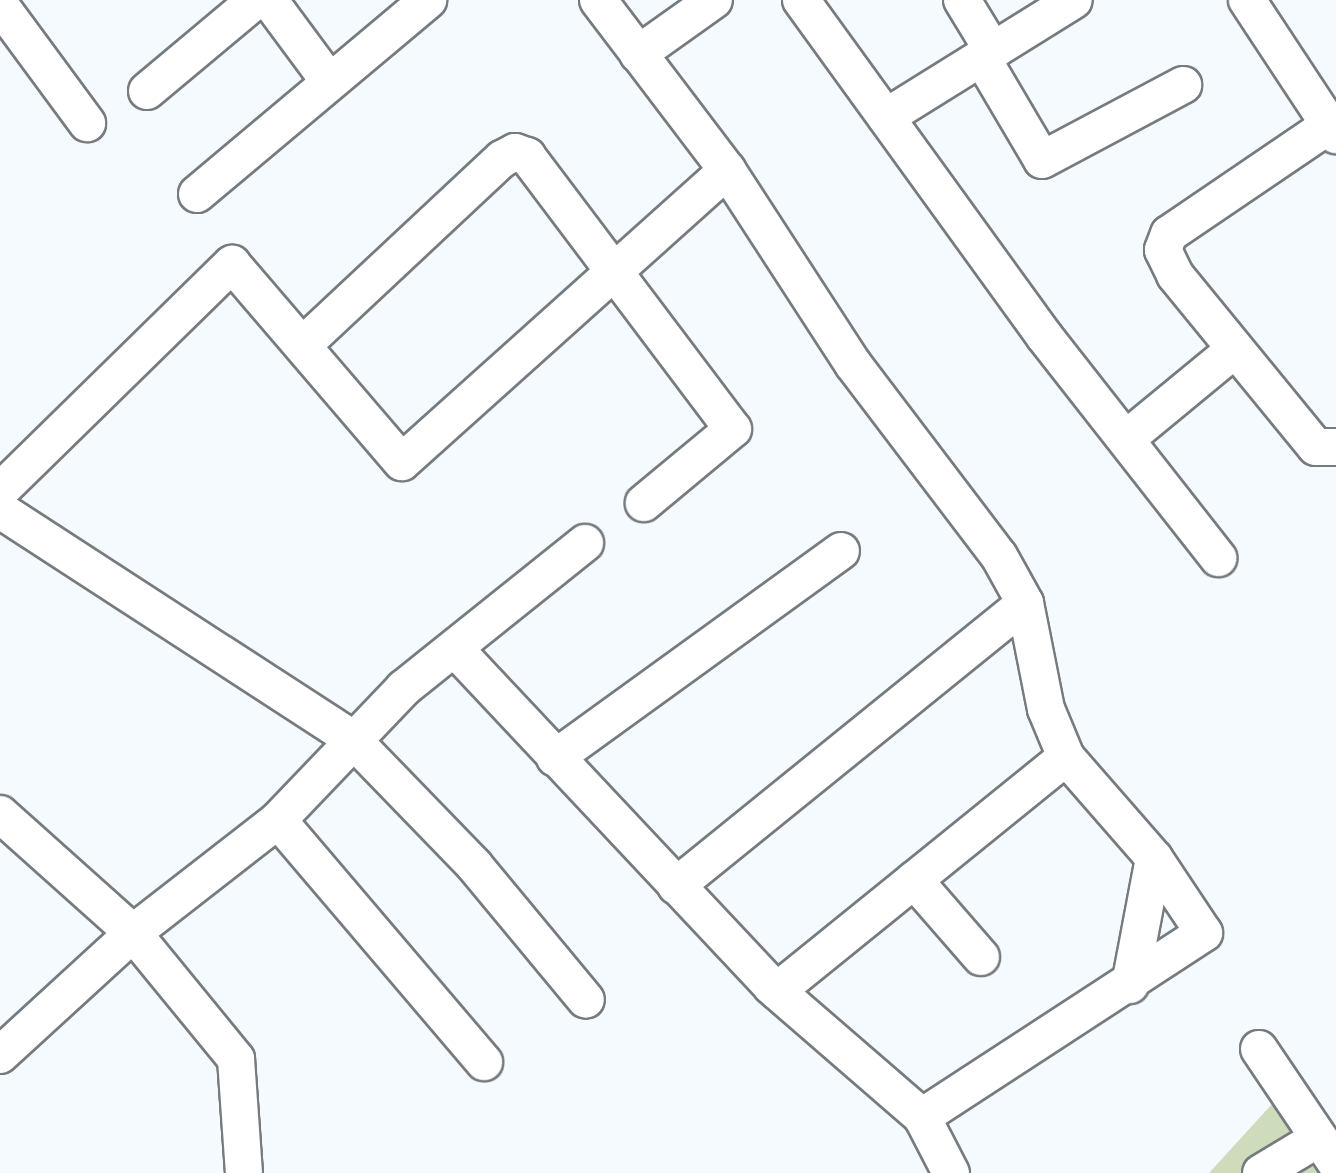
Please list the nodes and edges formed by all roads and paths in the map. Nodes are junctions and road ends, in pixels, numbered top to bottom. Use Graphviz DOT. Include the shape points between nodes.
graph roads {
  1 [pos="256,0"];
  2 [pos="269,0"];
  3 [pos="428,0"];
  4 [pos="598,0"];
  5 [pos="714,0"];
  6 [pos="801,0"];
  7 [pos="962,0"];
  8 [pos="1074,0"];
  9 [pos="1247,0"];
  10 [pos="0,5"];
  11 [pos="638,54"];
  12 [pos="987,54"];
  13 [pos="329,81"];
  14 [pos="1183,85"];
  15 [pos="147,91"];
  16 [pos="886,117"];
  17 [pos="87,123"];
  18 [pos="1332,131"];
  19 [pos="727,170"];
  20 [pos="197,194"];
  21 [pos="612,272"];
  22 [pos="304,344"];
  23 [pos="1235,349"];
  24 [pos="1126,439"];
  25 [pos="1336,447"];
  26 [pos="0,491"];
  27 [pos="644,503"];
  28 [pos="0,510"];
  29 [pos="585,543"];
  30 [pos="841,551"];
  31 [pos="1218,558"];
  32 [pos="1025,603"];
  33 [pos="455,649"];
  34 [pos="351,738"];
  35 [pos="1066,757"];
  36 [pos="555,758"];
  37 [pos="0,814"];
  38 [pos="278,820"];
  39 [pos="1154,858"];
  40 [pos="914,880"];
  41 [pos="676,886"];
  42 [pos="133,933"];
  43 [pos="981,957"];
  44 [pos="1130,985"];
  45 [pos="777,991"];
  46 [pos="586,1000"];
  47 [pos="1259,1049"];
  48 [pos="0,1055"];
  49 [pos="484,1062"];
  50 [pos="922,1117"];
  51 [pos="1326,1152"];
  52 [pos="244,1173"];
  53 [pos="951,1173"];
  54 [pos="1261,1173"];
  1 -- 15 [label="street"];
  2 -- 13 [label="street"];
  3 -- 13 [label="street"];
  4 -- 11 [label="street"];
  5 -- 11 [label="street"];
  6 -- 16 [label="street"];
  7 -- 12 [label="street"];
  8 -- 12 [label="street"];
  9 -- 18 [label="street"];
  10 -- 17 [label="street"];
  11 -- 19 [label="street"];
  12 -- 14 [label="street" via="1042,160"];
  12 -- 16 [label="street"];
  13 -- 20 [label="street"];
  16 -- 24 [label="street"];
  18 -- 23 [label="street" via="1169,234 1163,250 1175,275"];
  19 -- 21 [label="street"];
  19 -- 32 [label="street" via="853,364 999,556"];
  21 -- 22 [label="street" via="402,462"];
  21 -- 22 [label="street" via="539,166 515,152"];
  21 -- 27 [label="street" via="733,429"];
  22 -- 26 [label="street" via="232,264"];
  23 -- 24 [label="street"];
  23 -- 25 [label="street" via="1316,447"];
  24 -- 31 [label="street"];
  28 -- 34 [label="street"];
  29 -- 33 [label="street"];
  30 -- 36 [label="street"];
  32 -- 35 [label="street" via="1046,709"];
  32 -- 41 [label="street"];
  33 -- 34 [label="street"];
  33 -- 36 [label="street"];
  34 -- 38 [label="street"];
  34 -- 46 [label="street" via="474,865"];
  35 -- 39 [label="street"];
  35 -- 40 [label="street"];
  36 -- 41 [label="street"];
  37 -- 42 [label="street"];
  38 -- 42 [label="street"];
  38 -- 49 [label="street"];
  39 -- 44 [label="street"];
  39 -- 44 [label="street" via="1204,933"];
  40 -- 43 [label="street"];
  40 -- 45 [label="street"];
  41 -- 45 [label="street"];
  42 -- 48 [label="street"];
  42 -- 52 [label="street" via="236,1059"];
  44 -- 50 [label="street"];
  45 -- 50 [label="street"];
  47 -- 51 [label="street"];
  50 -- 53 [label="street"];
  51 -- 54 [label="street"];
}
